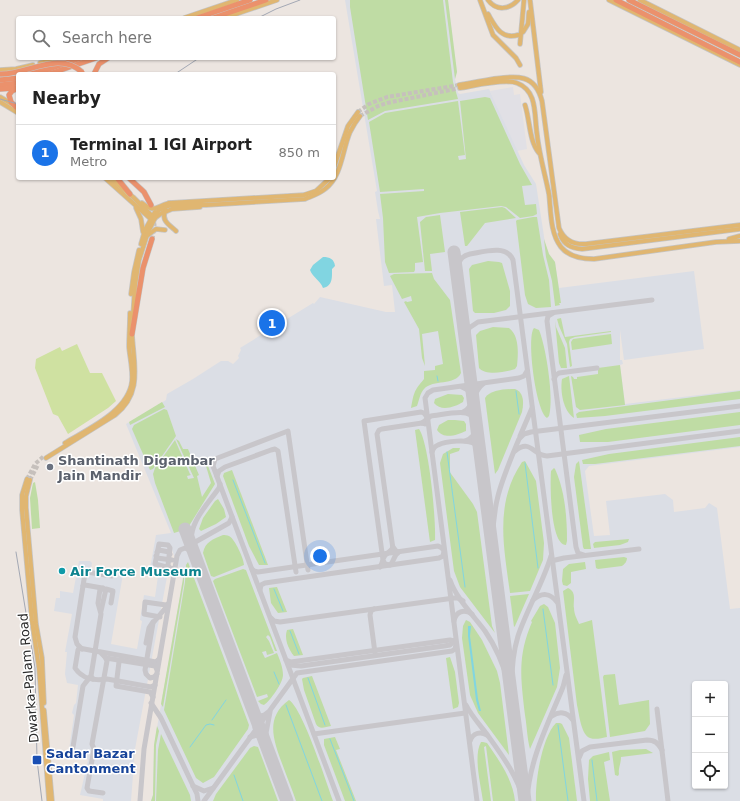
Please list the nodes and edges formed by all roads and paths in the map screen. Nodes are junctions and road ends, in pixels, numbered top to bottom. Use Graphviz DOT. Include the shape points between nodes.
graph roads {
  1 [pos="237,0"];
  2 [pos="250,0"];
  3 [pos="266,0"];
  4 [pos="277,0"];
  5 [pos="480,0"];
  6 [pos="488,0"];
  7 [pos="518,0"];
  8 [pos="524,0"];
  9 [pos="529,0"];
  10 [pos="608,0"];
  11 [pos="616,0"];
  12 [pos="630,0"];
  13 [pos="640,0"];
  14 [pos="190,16"];
  15 [pos="203,16"];
  16 [pos="219,16"];
  17 [pos="230,16"];
  18 [pos="523,32"];
  19 [pos="518,35"];
  20 [pos="520,44"];
  21 [pos="740,50"];
  22 [pos="740,55"];
  23 [pos="53,60"];
  24 [pos="64,60"];
  25 [pos="77,60"];
  26 [pos="90,60"];
  27 [pos="105,60"];
  28 [pos="740,64"];
  29 [pos="520,65"];
  30 [pos="47,67"];
  31 [pos="0,70"];
  32 [pos="57,71"];
  33 [pos="21,72"];
  34 [pos="28,72"];
  35 [pos="65,72"];
  36 [pos="82,72"];
  37 [pos="95,72"];
  38 [pos="16,73"];
  39 [pos="16,75"];
  40 [pos="1,77"];
  41 [pos="16,78"];
  42 [pos="16,83"];
  43 [pos="0,85"];
  44 [pos="16,87"];
  45 [pos="16,88"];
  46 [pos="0,89"];
  47 [pos="0,97"];
  48 [pos="542,101"];
  49 [pos="0,102"];
  50 [pos="525,105"];
  51 [pos="16,106"];
  52 [pos="16,106"];
  53 [pos="16,112"];
  54 [pos="358,112"];
  55 [pos="360,116"];
  56 [pos="540,153"];
  57 [pos="336,161"];
  58 [pos="336,175"];
  59 [pos="107,180"];
  60 [pos="113,180"];
  61 [pos="119,180"];
  62 [pos="132,180"];
  63 [pos="328,180"];
  64 [pos="334,180"];
  65 [pos="132,195"];
  66 [pos="300,197"];
  67 [pos="133,203"];
  68 [pos="173,204"];
  69 [pos="151,205"];
  70 [pos="206,205"];
  71 [pos="153,218"];
  72 [pos="740,225"];
  73 [pos="559,228"];
  74 [pos="740,229"];
  75 [pos="165,230"];
  76 [pos="176,231"];
  77 [pos="740,236"];
  78 [pos="144,237"];
  79 [pos="152,239"];
  80 [pos="740,241"];
  81 [pos="716,242"];
  82 [pos="132,334"];
  83 [pos="49,801"];
  84 [pos="52,801"];
  1 -- 14 [label="main road"];
  2 -- 15 [label="highway"];
  3 -- 16 [label="highway"];
  4 -- 17 [label="main road"];
  5 -- 19 [label="main road" via="499,32 507,36"];
  5 -- 29 [label="main road" via="493,35"];
  6 -- 7 [label="main road" via="501,8 510,6"];
  8 -- 20 [label="main road"];
  9 -- 18 [label="main road" via="529,21"];
  9 -- 48 [label="main road"];
  10 -- 28 [label="main road"];
  11 -- 28 [label="highway"];
  12 -- 22 [label="highway"];
  13 -- 21 [label="main road"];
  23 -- 30 [label="highway"];
  23 -- 31 [label="main road"];
  24 -- 30 [label="highway"];
  25 -- 32 [label="highway"];
  26 -- 35 [label="highway" via="68,68"];
  27 -- 37 [label="highway" via="99,64"];
  30 -- 34 [label="highway"];
  33 -- 36 [label="highway, bridge" via="52,62 68,63"];
  38 -- 40 [label="highway, bridge"];
  39 -- 40 [label="highway"];
  40 -- 41 [label="highway"];
  42 -- 43 [label="highway"];
  44 -- 46 [label="highway"];
  45 -- 51 [label="highway" via="9,95 10,101"];
  47 -- 52 [label="main road"];
  48 -- 56 [label="main road" via="536,86 520,77 505,77 459,86 509,81 524,87 534,102"];
  48 -- 73 [label="main road"];
  49 -- 53 [label="main road"];
  50 -- 56 [label="main road" via="533,144"];
  54 -- 57 [label="main road" via="348,126"];
  55 -- 58 [label="main road" via="350,131"];
  56 -- 81 [label="main road" via="555,234 560,246 573,256 594,259"];
  59 -- 67 [label="main road"];
  60 -- 65 [label="main road"];
  61 -- 65 [label="highway"];
  62 -- 69 [label="highway"];
  63 -- 66 [label="main road" via="316,191"];
  64 -- 66 [label="main road" via="316,195 305,199"];
  65 -- 68 [label="main road" via="152,209"];
  65 -- 71 [label="main road"];
  66 -- 68 [label="main road"];
  66 -- 70 [label="main road"];
  67 -- 71 [label="main road"];
  67 -- 78 [label="main road" via="141,219"];
  68 -- 70 [label="main road"];
  68 -- 71 [label="main road" via="159,210"];
  70 -- 76 [label="main road" via="167,211 164,220"];
  71 -- 78 [label="main road"];
  72 -- 73 [label="main road" via="582,245 566,240"];
  73 -- 74 [label="main road" via="563,241 572,248 582,249"];
  75 -- 78 [label="main road" via="154,230"];
  77 -- 81 [label="main road"];
  78 -- 82 [label="main road" via="136,279"];
  78 -- 82 [label="main road" via="136,258 132,284 130,347 132,374 131,389 127,398 114,412 45,457 115,415 130,399 135,382"];
  79 -- 82 [label="highway" via="143,268"];
  80 -- 81 [label="main road"];
  83 -- 84 [label="main road, Dwarka-Palam Road" via="38,657 27,578 22,504 22,495 28,480 26,508 36,624 42,658"];
}
